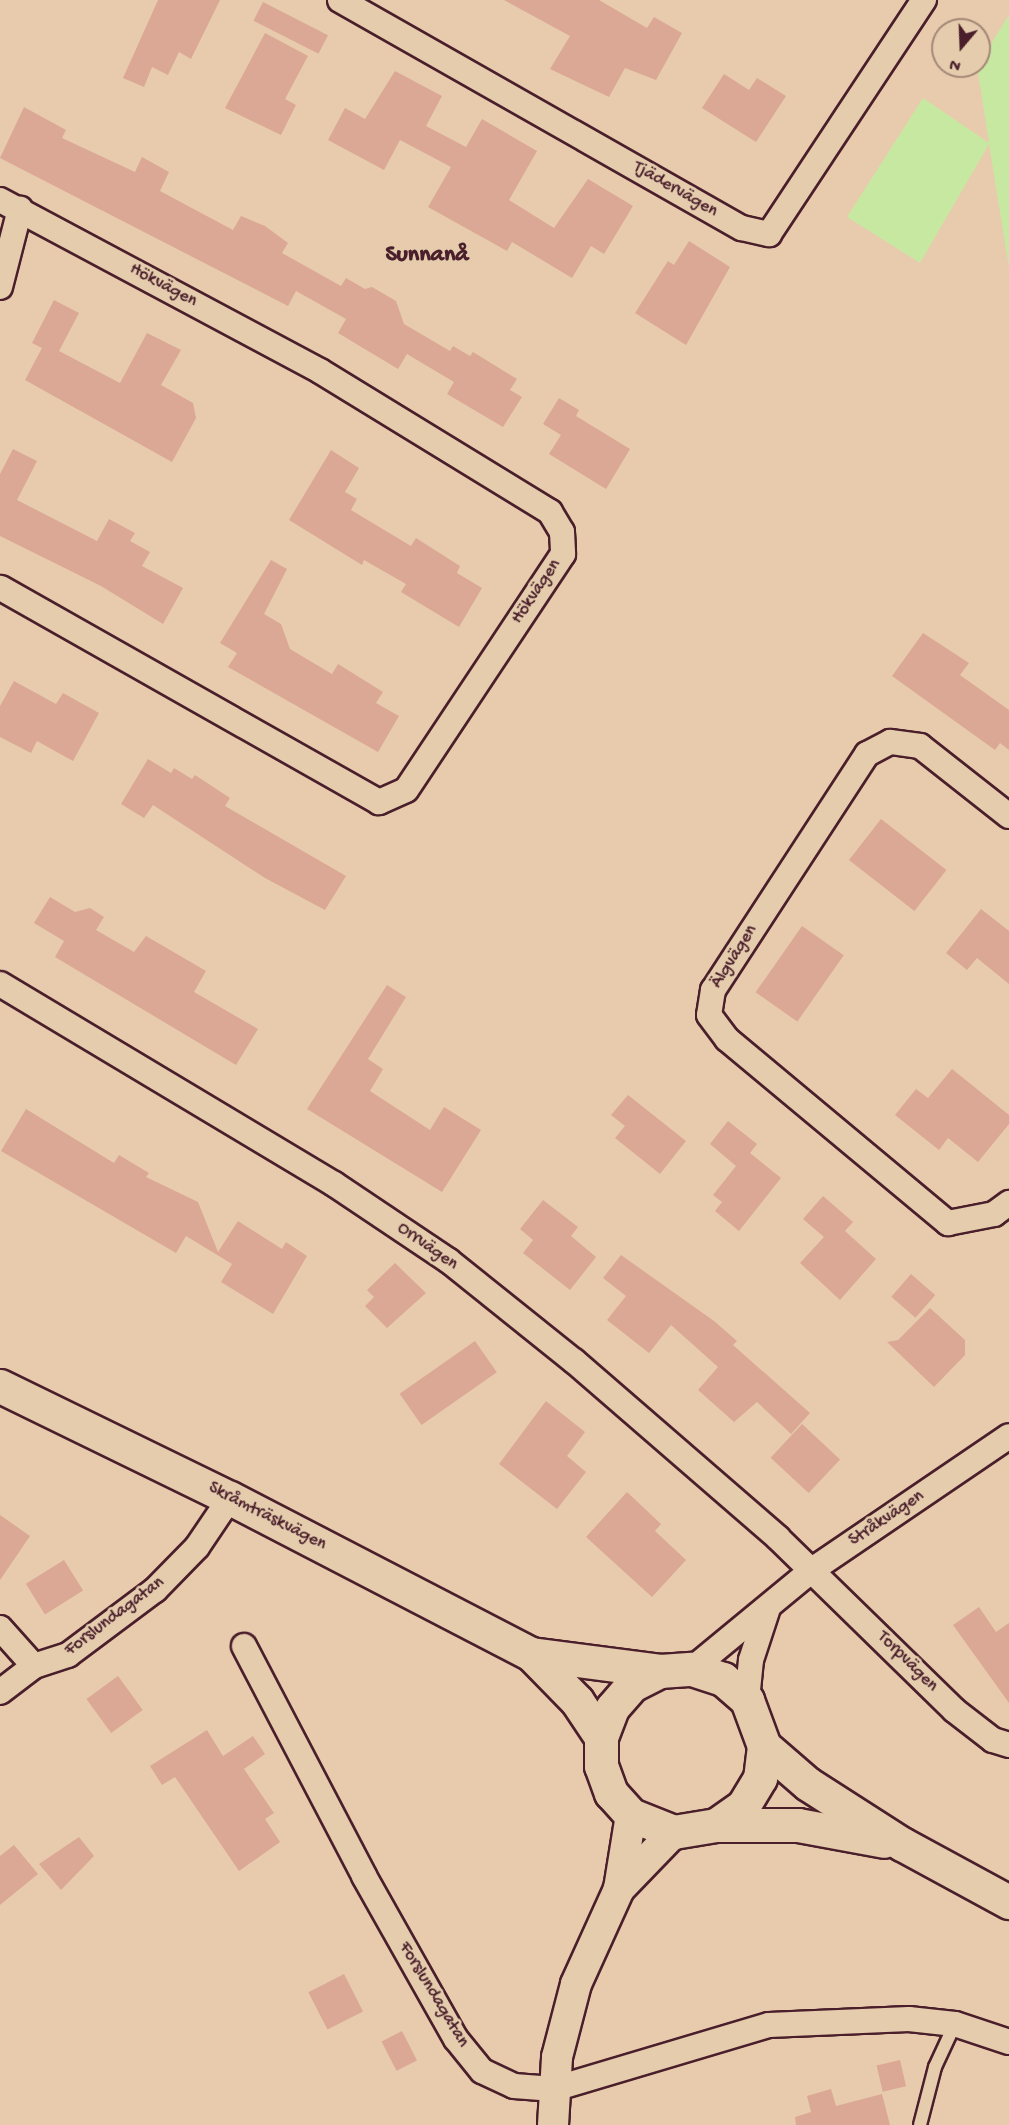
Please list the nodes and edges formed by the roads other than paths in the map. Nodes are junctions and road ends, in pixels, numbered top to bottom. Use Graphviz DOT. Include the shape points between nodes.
graph roads {
  1 [pos="340,0"];
  2 [pos="924,0"];
  3 [pos="10,205"];
  4 [pos="0,287"];
  5 [pos="0,588"];
  6 [pos="1009,816"];
  7 [pos="0,984"];
  8 [pos="1009,1203"];
  9 [pos="0,1386"];
  10 [pos="1009,1436"];
  11 [pos="230,1498"];
  12 [pos="812,1570"];
  13 [pos="768,1606"];
  14 [pos="0,1628"];
  15 [pos="244,1646"];
  16 [pos="531,1654"];
  17 [pos="34,1666"];
  18 [pos="692,1669"];
  19 [pos="660,1671"];
  20 [pos="0,1692"];
  21 [pos="747,1700"];
  22 [pos="601,1737"];
  23 [pos="1009,1745"];
  24 [pos="764,1746"];
  25 [pos="631,1815"];
  26 [pos="716,1825"];
  27 [pos="674,1832"];
  28 [pos="902,1844"];
  29 [pos="619,1889"];
  30 [pos="1009,1902"];
  31 [pos="955,2024"];
  32 [pos="1009,2042"];
  33 [pos="554,2089"];
  34 [pos="554,2125"];
  35 [pos="920,2125"];
  1 -- 2 [label="street, Tjädervägen" via="742,228 769,234"];
  3 -- 4 [label="street, Hökvägen"];
  3 -- 5 [label="street, Hökvägen" via="320,371 550,512 562,532 563,554 406,790 379,802"];
  6 -- 8 [label="street, Älgvägen" via="920,746 891,742 867,754 713,990 709,1015 727,1038 948,1223 994,1214"];
  7 -- 12 [label="street, Orrvägen" via="334,1184 449,1261 583,1369"];
  9 -- 11 [label="main road, Skråmträskvägen"];
  10 -- 12 [label="street, Stråkvägen"];
  11 -- 16 [label="main road, Skråmträskvägen"];
  11 -- 17 [label="street, Forslundagatan" via="197,1547 155,1590 68,1655"];
  12 -- 13 [label="street, Stråkvägen"];
  12 -- 23 [label="street, Torpvägen" via="954,1710 993,1740"];
  13 -- 18 [label="street, Stråkvägen"];
  13 -- 21 [label="street" via="751,1660"];
  14 -- 17 [label="street"];
  15 -- 33 [label="street, Forslundagatan" via="364,1876 456,2039 482,2071 514,2086"];
  16 -- 19 [label="main road, Skråmträskvägen"];
  16 -- 22 [label="main road, Skråmträskvägen" via="577,1701"];
  17 -- 20 [label="street, Forslundagatan"];
  18 -- 19 [label="main road"];
  18 -- 21 [label="main road" via="723,1679"];
  19 -- 22 [label="main road" via="625,1693 612,1708"];
  21 -- 24 [label="main road"];
  22 -- 25 [label="main road" via="601,1766 608,1784"];
  24 -- 26 [label="main road" via="760,1778 743,1806"];
  24 -- 28 [label="main road" via="808,1784"];
  25 -- 27 [label="main road"];
  25 -- 29 [label="street"];
  26 -- 27 [label="main road"];
  26 -- 28 [label="main road" via="798,1825"];
  27 -- 29 [label="street"];
  28 -- 30 [label="main road"];
  29 -- 33 [label="street" via="576,1984"];
  31 -- 32 [label="street, Forslundagatan"];
  31 -- 33 [label="street, Forslundagatan" via="909,2019 769,2025"];
  31 -- 35 [label="lane" via="935,2067"];
  33 -- 34 [label="street"];
}
